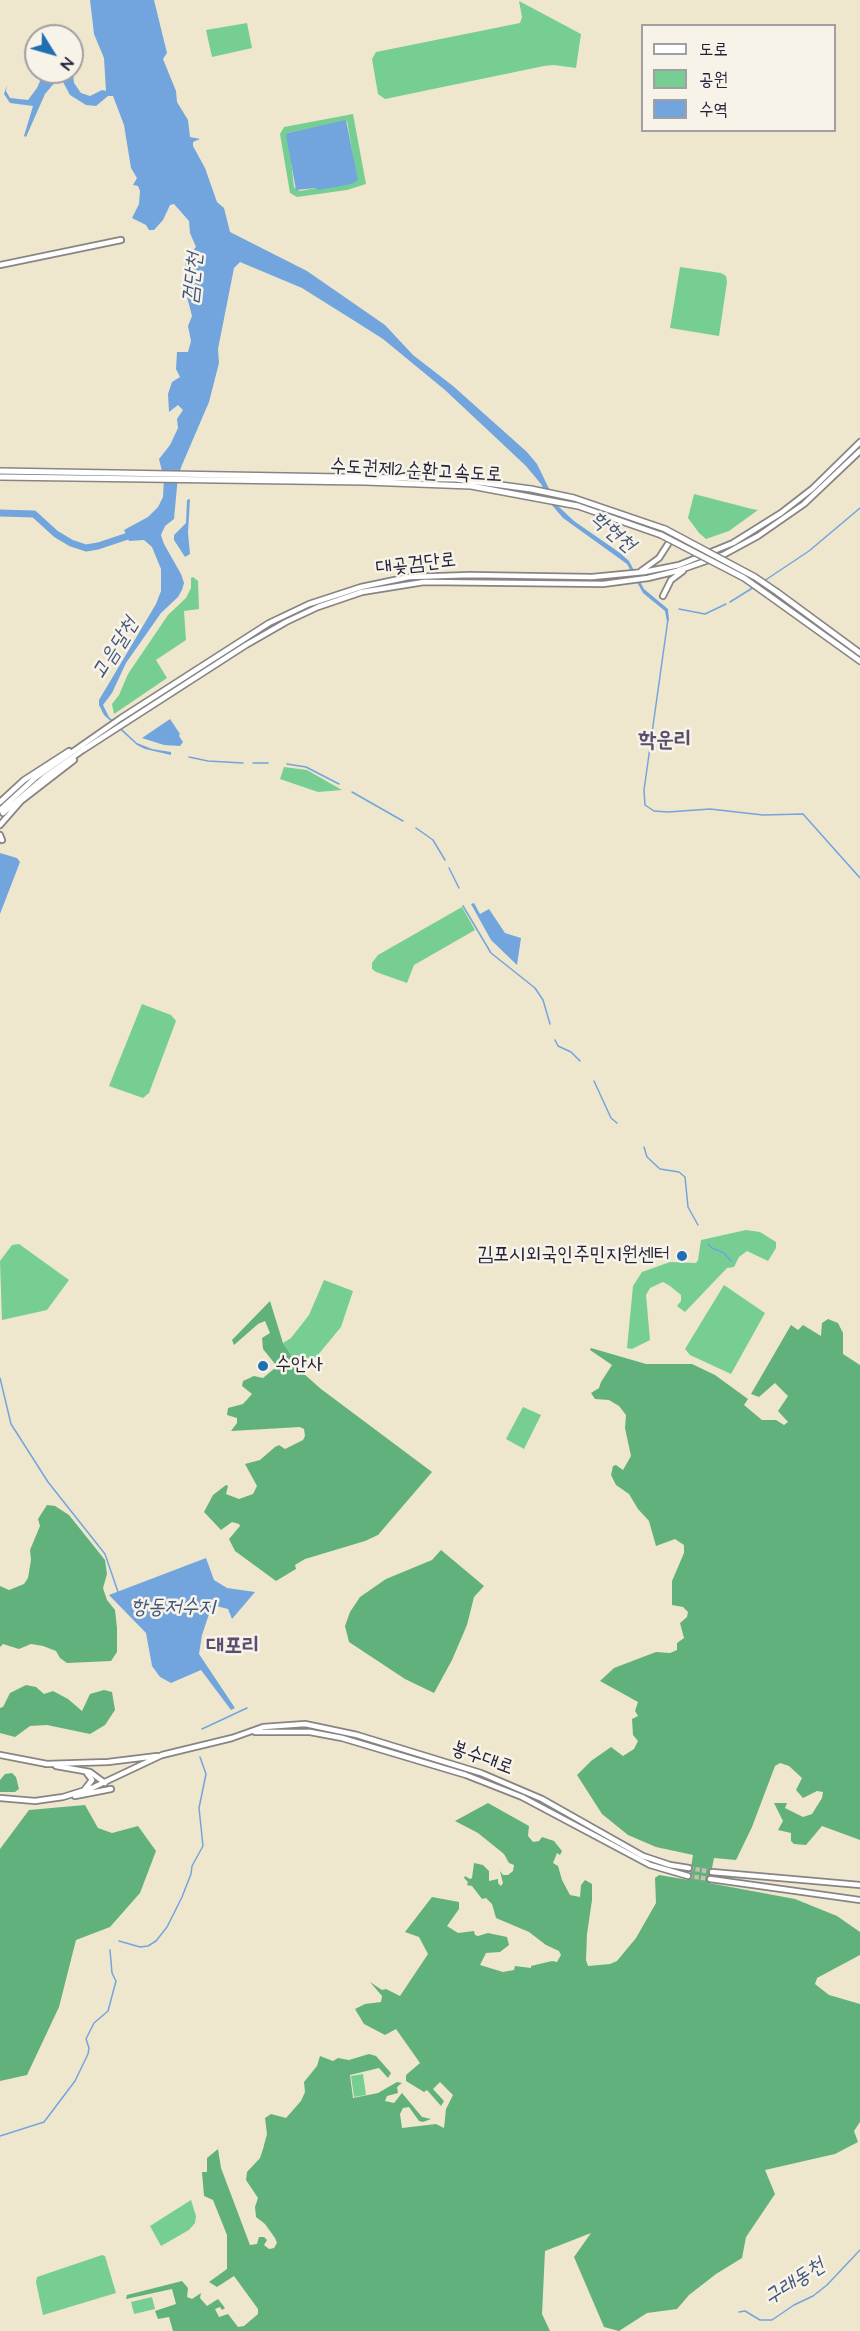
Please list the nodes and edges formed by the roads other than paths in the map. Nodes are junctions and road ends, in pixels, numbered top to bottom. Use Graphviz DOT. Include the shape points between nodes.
graph roads {
  1 [pos="121,240"];
  2 [pos="0,265"];
  3 [pos="860,442"];
  4 [pos="860,451"];
  5 [pos="0,471"];
  6 [pos="146,476"];
  7 [pos="0,477"];
  8 [pos="531,492"];
  9 [pos="668,544"];
  10 [pos="687,568"];
  11 [pos="642,571"];
  12 [pos="663,596"];
  13 [pos="860,653"];
  14 [pos="860,661"];
  15 [pos="85,746"];
  16 [pos="0,802"];
  17 [pos="2,812"];
  18 [pos="0,825"];
  19 [pos="252,1732"];
  20 [pos="0,1755"];
  21 [pos="162,1755"];
  22 [pos="67,1763"];
  23 [pos="46,1764"];
  24 [pos="82,1769"];
  25 [pos="106,1782"];
  26 [pos="111,1789"];
  27 [pos="81,1792"];
  28 [pos="63,1797"];
  29 [pos="0,1798"];
  30 [pos="689,1868"];
  31 [pos="712,1872"];
  32 [pos="688,1876"];
  33 [pos="710,1879"];
  34 [pos="860,1885"];
  35 [pos="860,1900"];
  1 -- 2 [label="main road"];
  3 -- 11 [label="main road, 대곶검단로" via="812,489 757,530 688,562"];
  4 -- 10 [label="main road, 대곶검단로" via="776,525 732,551"];
  5 -- 6 [label="highway, 수도권제2순환고속도로"];
  6 -- 7 [label="highway, 수도권제2순환고속도로"];
  6 -- 8 [label="highway, 수도권제2순환고속도로" via="434,478"];
  8 -- 13 [label="highway, 수도권제2순환고속도로, bridge" via="573,498 665,529 777,592"];
  8 -- 14 [label="highway, 수도권제2순환고속도로, bridge" via="661,535 744,578"];
  9 -- 11 [label="main road" via="659,558"];
  10 -- 12 [label="main road" via="673,578"];
  10 -- 15 [label="main road, 대곶검단로" via="632,581 590,585 435,581 362,592 318,607 271,630"];
  11 -- 15 [label="main road, 대곶검단로" via="573,577 436,575 392,580 345,592 269,623 107,727"];
  15 -- 16 [label="main road" via="58,756"];
  15 -- 17 [label="main road, 대곶검단로" via="35,778"];
  15 -- 18 [label="main road" via="64,769 21,801"];
  19 -- 21 [label="main road, 봉수대로"];
  19 -- 30 [label="main road, 봉수대로" via="281,1725 323,1726 448,1762 542,1799 643,1856"];
  19 -- 32 [label="main road, 봉수대로" via="333,1736 466,1775 522,1797 650,1865"];
  20 -- 23 [label="main road"];
  21 -- 22 [label="main road"];
  21 -- 25 [label="main road, 봉수대로"];
  22 -- 23 [label="main road"];
  22 -- 25 [label="main road" via="90,1770"];
  23 -- 24 [label="main road"];
  24 -- 25 [label="main road"];
  24 -- 27 [label="main road" via="92,1780"];
  25 -- 27 [label="main road, 봉수대로"];
  26 -- 28 [label="main road"];
  27 -- 28 [label="main road, 봉수대로"];
  28 -- 29 [label="main road, 봉수대로" via="36,1802"];
  31 -- 34 [label="main road"];
  33 -- 35 [label="main road"];
}
